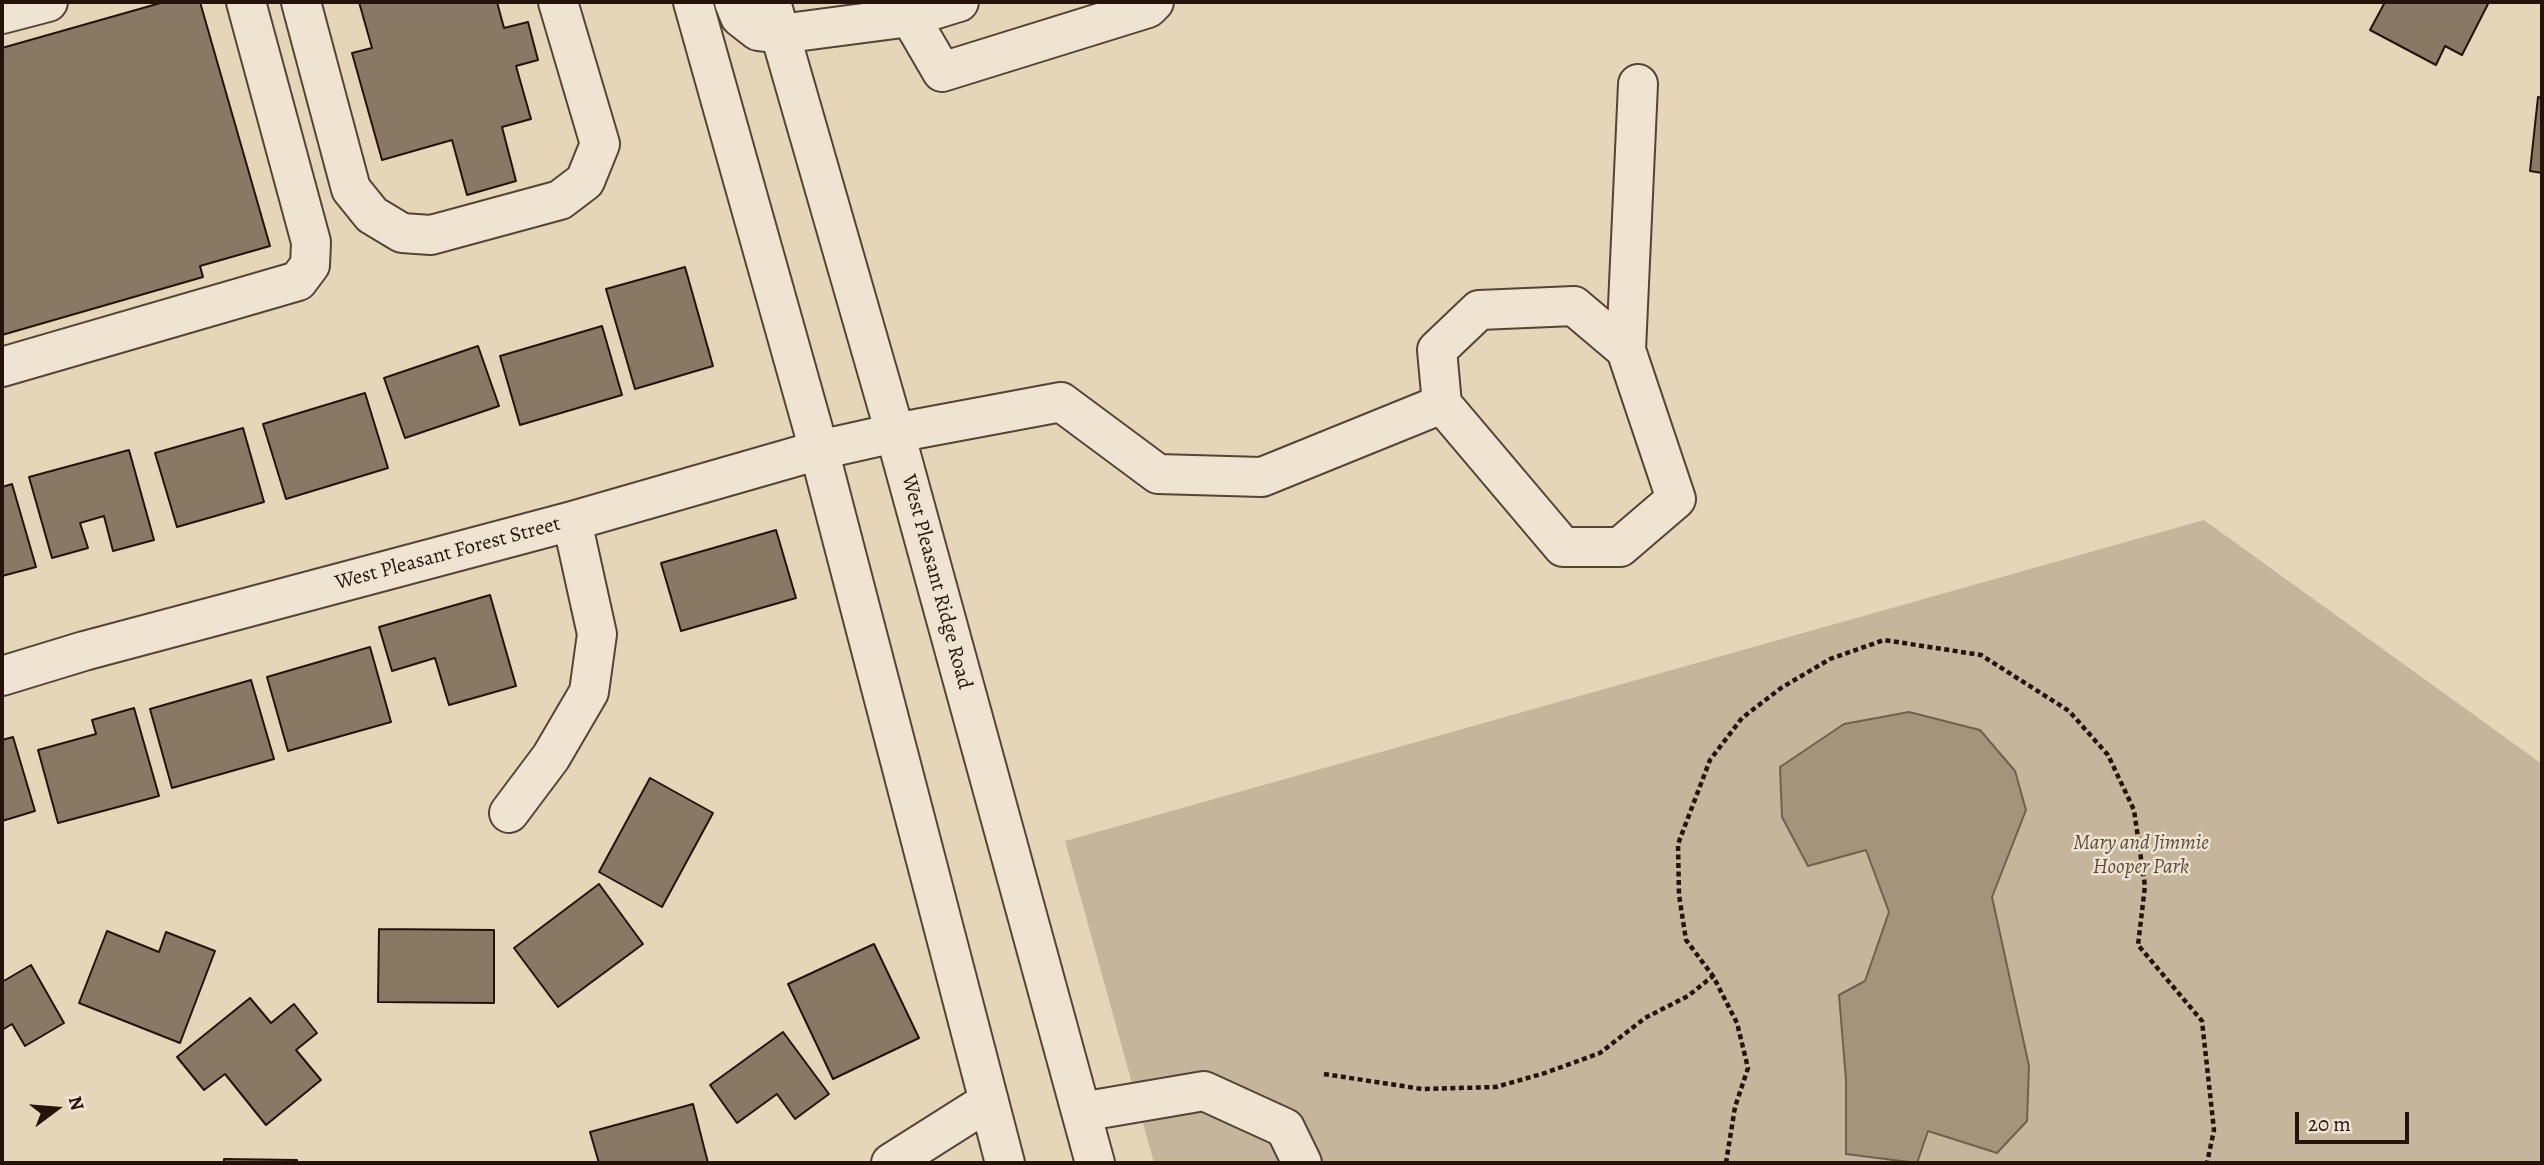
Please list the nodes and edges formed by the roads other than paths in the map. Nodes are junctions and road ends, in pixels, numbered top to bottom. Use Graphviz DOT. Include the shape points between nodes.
graph roads {
  1 [pos="48,2"];
  2 [pos="246,2"];
  3 [pos="301,2"];
  4 [pos="558,2"];
  5 [pos="693,2"];
  6 [pos="734,2"];
  7 [pos="959,2"];
  8 [pos="1154,2"];
  9 [pos="909,9"];
  10 [pos="2,14"];
  11 [pos="776,18"];
  12 [pos="1638,84"];
  13 [pos="1626,350"];
  14 [pos="2,367"];
  15 [pos="1442,404"];
  16 [pos="895,433"];
  17 [pos="818,450"];
  18 [pos="572,521"];
  19 [pos="2,676"];
  20 [pos="509,813"];
  21 [pos="989,1101"];
  22 [pos="1081,1112"];
  23 [pos="891,1163"];
  24 [pos="1005,1163"];
  25 [pos="1095,1163"];
  26 [pos="1302,1163"];
  1 -- 10 [label="street"];
  2 -- 14 [label="street" via="312,242 310,265 298,281"];
  3 -- 4 [label="street" via="351,189 372,215 402,233 431,235 560,200 584,181 600,144"];
  5 -- 17 [label="street"];
  6 -- 11 [label="street" via="740,17 758,31"];
  7 -- 9 [label="street"];
  8 -- 9 [label="street" via="1148,8 942,72"];
  9 -- 11 [label="street"];
  11 -- 16 [label="street, West Pleasant Ridge Road"];
  12 -- 13 [label="street"];
  13 -- 15 [label="street" via="1574,306 1479,310 1437,351"];
  13 -- 15 [label="street" via="1676,499 1620,547 1563,547"];
  15 -- 16 [label="street, West Pleasant Forest Street" via="1262,477 1158,474 1061,402"];
  16 -- 17 [label="street, West Pleasant Forest Street"];
  16 -- 22 [label="street, West Pleasant Ridge Road"];
  17 -- 18 [label="street, West Pleasant Forest Street"];
  17 -- 21 [label="street"];
  18 -- 19 [label="street, West Pleasant Forest Street"];
  18 -- 20 [label="street" via="597,634 589,692 551,757"];
  21 -- 23 [label="street"];
  21 -- 24 [label="street"];
  22 -- 25 [label="street, West Pleasant Ridge Road"];
  22 -- 26 [label="street" via="1204,1091 1285,1128"];
}
